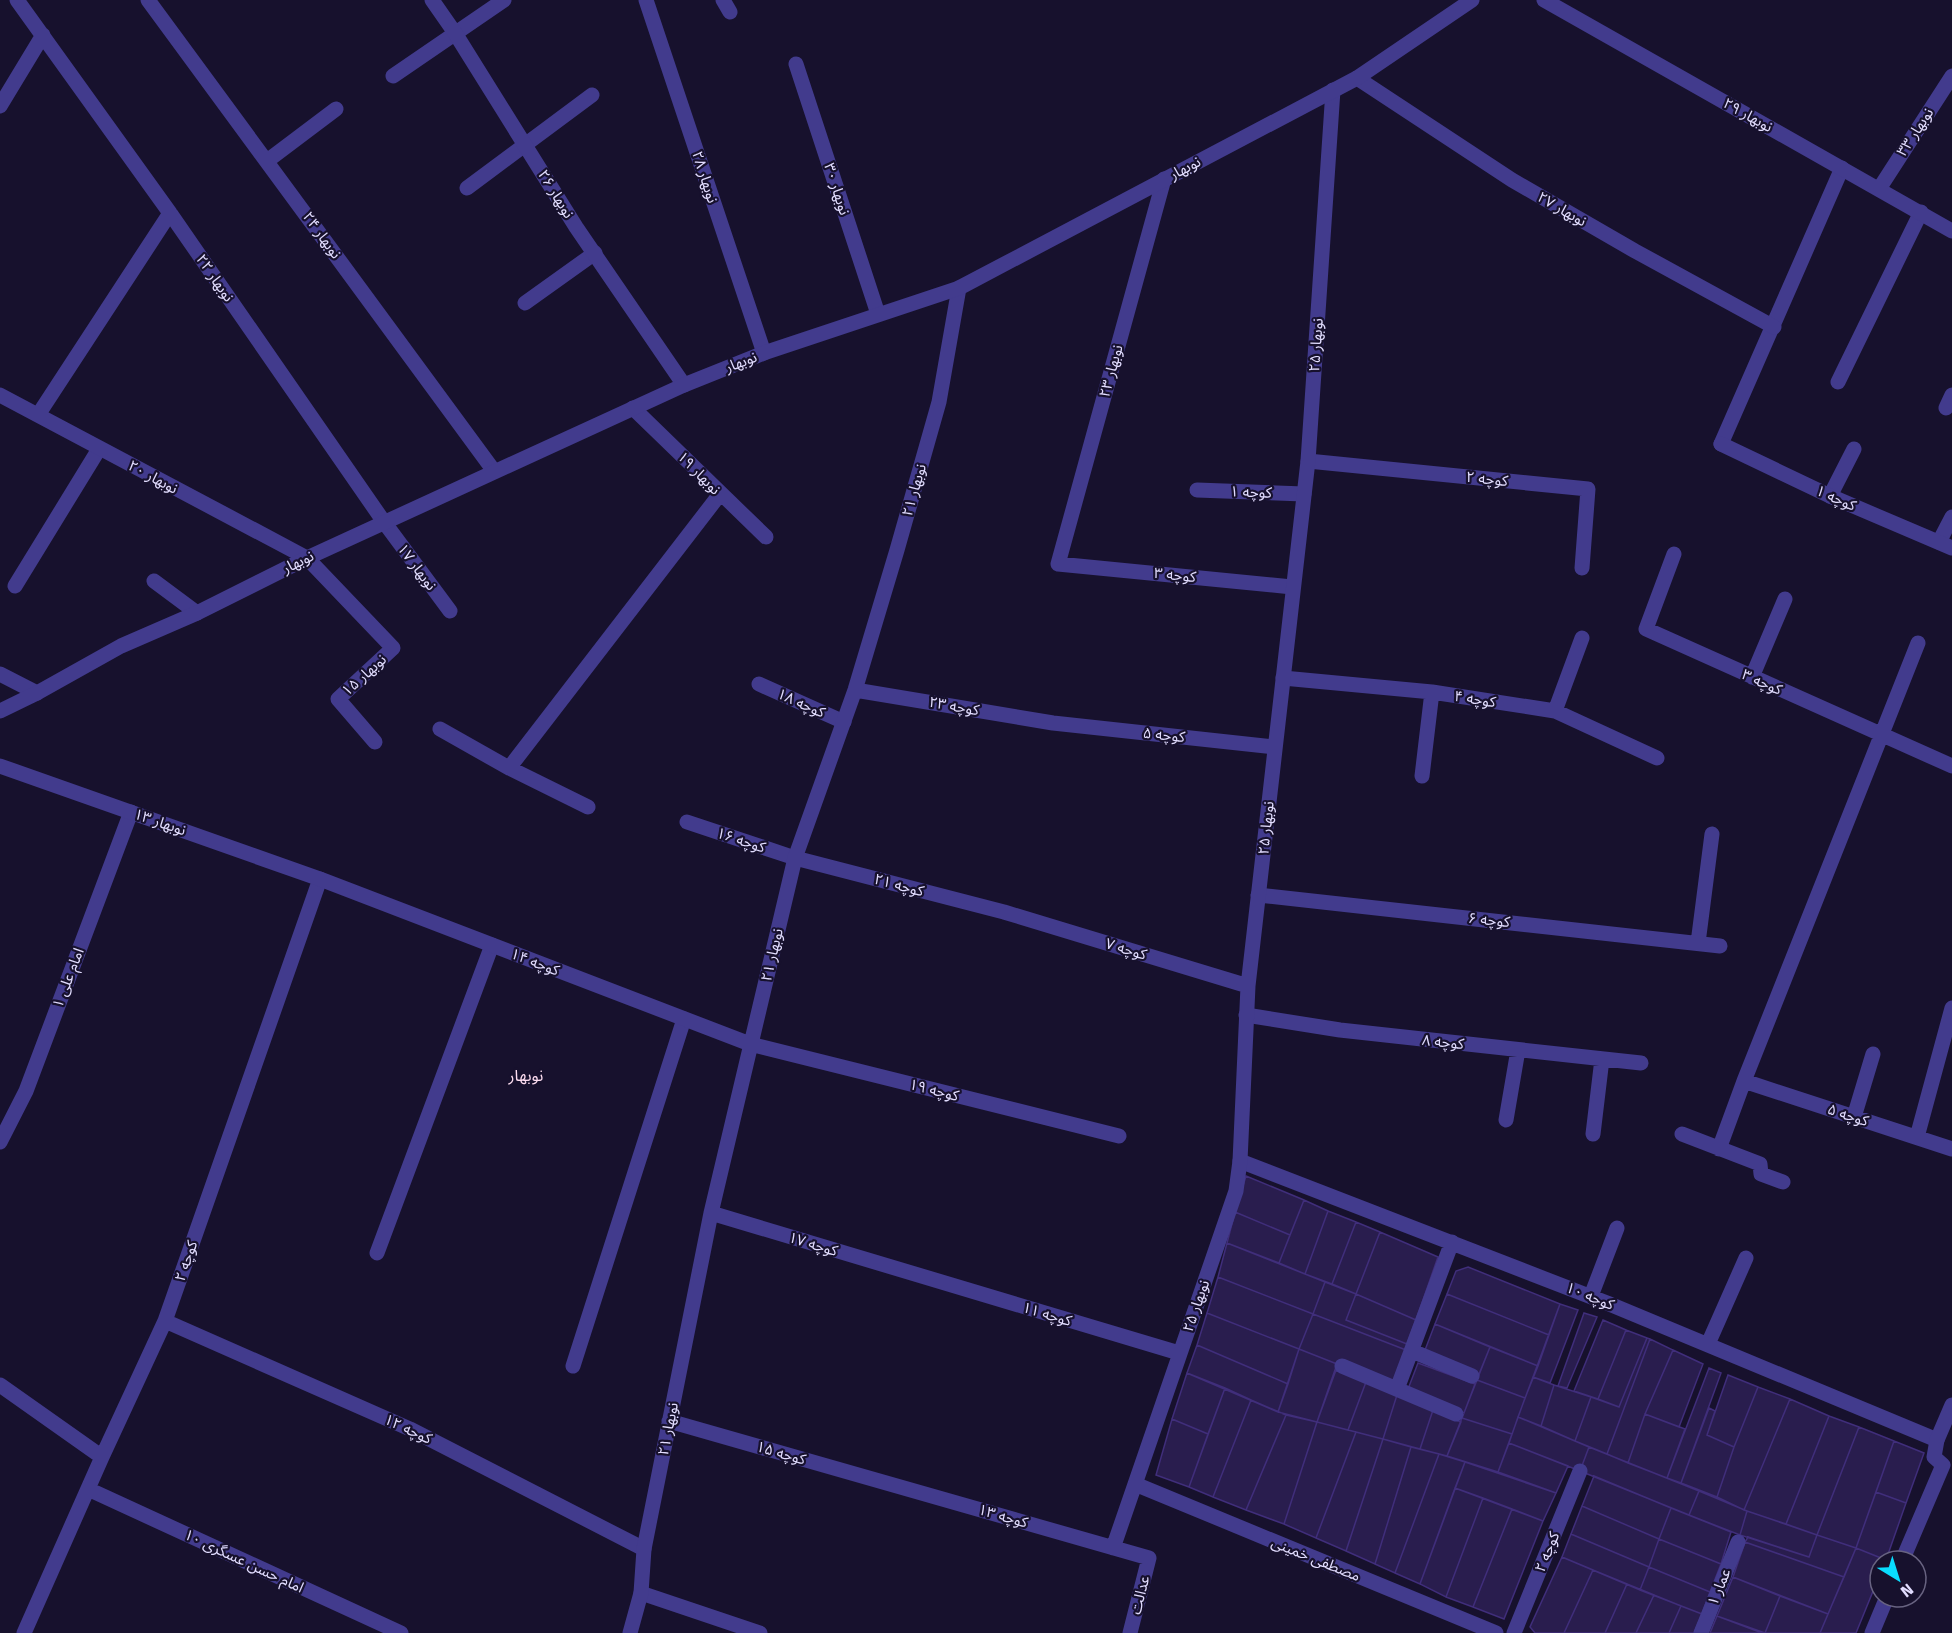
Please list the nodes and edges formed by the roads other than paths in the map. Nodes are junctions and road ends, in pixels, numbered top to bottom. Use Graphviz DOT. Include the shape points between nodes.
graph roads {
  1 [pos="17,0"];
  2 [pos="148,0"];
  3 [pos="432,0"];
  4 [pos="504,0"];
  5 [pos="646,0"];
  6 [pos="1472,0"];
  7 [pos="1544,0"];
  8 [pos="455,33"];
  9 [pos="43,35"];
  10 [pos="796,64"];
  11 [pos="393,76"];
  12 [pos="1952,76"];
  13 [pos="1357,78"];
  14 [pos="1333,90"];
  15 [pos="592,95"];
  16 [pos="0,106"];
  17 [pos="336,109"];
  18 [pos="526,145"];
  19 [pos="267,161"];
  20 [pos="1842,168"];
  21 [pos="1164,179"];
  22 [pos="467,188"];
  23 [pos="1879,189"];
  24 [pos="1921,212"];
  25 [pos="170,213"];
  26 [pos="1952,231"];
  27 [pos="595,253"];
  28 [pos="959,288"];
  29 [pos="525,303"];
  30 [pos="878,314"];
  31 [pos="1774,327"];
  32 [pos="764,353"];
  33 [pos="1838,382"];
  34 [pos="684,385"];
  35 [pos="0,395"];
  36 [pos="633,408"];
  37 [pos="38,415"];
  38 [pos="99,449"];
  39 [pos="1854,449"];
  40 [pos="1308,461"];
  41 [pos="494,471"];
  42 [pos="1197,490"];
  43 [pos="720,494"];
  44 [pos="1304,494"];
  45 [pos="1830,496"];
  46 [pos="1952,517"];
  47 [pos="384,522"];
  48 [pos="765,537"];
  49 [pos="1946,545"];
  50 [pos="1674,554"];
  51 [pos="307,558"];
  52 [pos="1058,564"];
  53 [pos="1582,568"];
  54 [pos="154,580"];
  55 [pos="15,586"];
  56 [pos="1292,587"];
  57 [pos="1785,599"];
  58 [pos="450,611"];
  59 [pos="197,613"];
  60 [pos="1582,638"];
  61 [pos="1918,643"];
  62 [pos="0,674"];
  63 [pos="1752,677"];
  64 [pos="1283,678"];
  65 [pos="759,684"];
  66 [pos="855,690"];
  67 [pos="1432,692"];
  68 [pos="37,693"];
  69 [pos="0,711"];
  70 [pos="1555,711"];
  71 [pos="844,722"];
  72 [pos="1053,723"];
  73 [pos="440,729"];
  74 [pos="1881,736"];
  75 [pos="375,742"];
  76 [pos="1274,747"];
  77 [pos="1657,758"];
  78 [pos="0,766"];
  79 [pos="1952,766"];
  80 [pos="508,768"];
  81 [pos="1422,776"];
  82 [pos="588,807"];
  83 [pos="131,812"];
  84 [pos="687,822"];
  85 [pos="1712,834"];
  86 [pos="795,858"];
  87 [pos="320,879"];
  88 [pos="1258,895"];
  89 [pos="1004,912"];
  90 [pos="1698,943"];
  91 [pos="492,945"];
  92 [pos="1720,946"];
  93 [pos="1248,986"];
  94 [pos="1952,1008"];
  95 [pos="1246,1015"];
  96 [pos="684,1019"];
  97 [pos="750,1044"];
  98 [pos="1518,1050"];
  99 [pos="1873,1054"];
  100 [pos="1602,1059"];
  101 [pos="1641,1063"];
  102 [pos="1744,1081"];
  103 [pos="1854,1117"];
  104 [pos="1506,1120"];
  105 [pos="1593,1134"];
  106 [pos="1683,1134"];
  107 [pos="1119,1136"];
  108 [pos="1917,1137"];
  109 [pos="0,1142"];
  110 [pos="1719,1149"];
  111 [pos="1952,1149"];
  112 [pos="1240,1161"];
  113 [pos="1784,1182"];
  114 [pos="711,1213"];
  115 [pos="1617,1228"];
  116 [pos="1452,1242"];
  117 [pos="377,1253"];
  118 [pos="1746,1258"];
  119 [pos="915,1274"];
  120 [pos="1591,1296"];
  121 [pos="165,1321"];
  122 [pos="1708,1344"];
  123 [pos="1412,1351"];
  124 [pos="1179,1353"];
  125 [pos="1342,1365"];
  126 [pos="573,1366"];
  127 [pos="1472,1376"];
  128 [pos="0,1384"];
  129 [pos="1397,1389"];
  130 [pos="1952,1405"];
  131 [pos="1456,1414"];
  132 [pos="669,1421"];
  133 [pos="1937,1440"];
  134 [pos="102,1457"];
  135 [pos="1580,1471"];
  136 [pos="893,1484"];
  137 [pos="1135,1484"];
  138 [pos="88,1489"];
  139 [pos="1738,1542"];
  140 [pos="1113,1548"];
  141 [pos="644,1549"];
  142 [pos="1907,1549"];
  143 [pos="640,1593"];
  144 [pos="1882,1609"];
  145 [pos="24,1633"];
  146 [pos="400,1633"];
  147 [pos="630,1633"];
  148 [pos="760,1633"];
  149 [pos="1130,1633"];
  150 [pos="1497,1633"];
  151 [pos="1514,1633"];
  152 [pos="1701,1633"];
  153 [pos="1872,1633"];
  1 -- 9 [label="street, نوبهار ۲۲"];
  2 -- 19 [label="street, نوبهار ۲۴"];
  3 -- 8 [label="street, نوبهار ۲۶"];
  4 -- 8 [label="street"];
  5 -- 32 [label="street, نوبهار ۲۸"];
  6 -- 13 [label="street, نوبهار"];
  7 -- 20 [label="street, نوبهار ۲۹"];
  8 -- 11 [label="street"];
  8 -- 18 [label="street, نوبهار ۲۶"];
  9 -- 16 [label="street"];
  9 -- 25 [label="street, نوبهار ۲۲"];
  10 -- 30 [label="street, نوبهار ۳۰"];
  12 -- 23 [label="street, نوبهار ۳۳"];
  13 -- 14 [label="street, نوبهار"];
  13 -- 31 [label="street, نوبهار ۲۷" via="1512,180"];
  14 -- 21 [label="street, نوبهار"];
  14 -- 40 [label="street, نوبهار ۲۵"];
  15 -- 18 [label="street"];
  17 -- 19 [label="street"];
  18 -- 22 [label="street"];
  18 -- 27 [label="street, نوبهار ۲۶"];
  19 -- 41 [label="street, نوبهار ۲۴"];
  20 -- 23 [label="street, نوبهار ۲۹"];
  20 -- 31 [label="street"];
  21 -- 28 [label="street, نوبهار"];
  21 -- 52 [label="street, نوبهار ۲۳"];
  23 -- 24 [label="street, نوبهار ۲۹"];
  24 -- 26 [label="street, نوبهار ۲۹"];
  24 -- 33 [label="street"];
  25 -- 37 [label="street"];
  25 -- 47 [label="street, نوبهار ۲۲"];
  27 -- 29 [label="street"];
  27 -- 34 [label="street, نوبهار ۲۶"];
  28 -- 30 [label="street, نوبهار"];
  28 -- 66 [label="street, نوبهار ۲۱" via="939,402"];
  30 -- 32 [label="street, نوبهار"];
  31 -- 45 [label="street, کوچه ۱" via="1721,444"];
  32 -- 34 [label="street, نوبهار"];
  34 -- 36 [label="street, نوبهار"];
  35 -- 37 [label="street, نوبهار ۲۰"];
  36 -- 41 [label="street, نوبهار"];
  36 -- 43 [label="street, نوبهار ۱۹"];
  37 -- 38 [label="street, نوبهار ۲۰"];
  38 -- 51 [label="street, نوبهار ۲۰"];
  38 -- 55 [label="street"];
  39 -- 45 [label="street"];
  40 -- 44 [label="street, نوبهار ۲۵"];
  40 -- 53 [label="street, کوچه ۲" via="1588,489"];
  41 -- 47 [label="street, نوبهار"];
  42 -- 44 [label="street, کوچه ۱"];
  43 -- 48 [label="street, نوبهار ۱۹"];
  43 -- 80 [label="street"];
  44 -- 56 [label="street, نوبهار ۲۵"];
  45 -- 49 [label="street, کوچه ۱"];
  46 -- 49 [label="street"];
  47 -- 51 [label="street, نوبهار"];
  47 -- 58 [label="street, نوبهار ۱۷"];
  50 -- 63 [label="street, کوچه ۳" via="1646,629"];
  51 -- 59 [label="street, نوبهار"];
  51 -- 75 [label="street, نوبهار ۱۵" via="393,648 338,699"];
  52 -- 56 [label="street, کوچه ۳"];
  54 -- 59 [label="street"];
  56 -- 64 [label="street, نوبهار ۲۵"];
  57 -- 63 [label="street"];
  59 -- 68 [label="street, نوبهار" via="121,646"];
  60 -- 70 [label="street"];
  61 -- 74 [label="street"];
  62 -- 68 [label="street"];
  63 -- 74 [label="street, کوچه ۳"];
  64 -- 67 [label="street, کوچه ۴"];
  64 -- 76 [label="street, نوبهار ۲۵"];
  65 -- 71 [label="street, کوچه ۱۸"];
  66 -- 71 [label="street, نوبهار ۲۱"];
  66 -- 72 [label="street, کوچه ۲۳"];
  67 -- 70 [label="street, کوچه ۴"];
  67 -- 81 [label="street"];
  68 -- 69 [label="street, نوبهار"];
  70 -- 77 [label="street, کوچه ۴"];
  71 -- 86 [label="street, نوبهار ۲۱"];
  72 -- 76 [label="street, کوچه ۵"];
  73 -- 80 [label="street"];
  74 -- 79 [label="street, کوچه ۳"];
  74 -- 102 [label="street"];
  76 -- 88 [label="street, نوبهار ۲۵"];
  78 -- 83 [label="street, نوبهار ۱۳"];
  80 -- 82 [label="street"];
  83 -- 87 [label="street, نوبهار ۱۳"];
  83 -- 109 [label="street, امام علی ۱" via="26,1091"];
  84 -- 86 [label="street, کوچه ۱۶"];
  85 -- 90 [label="street"];
  86 -- 89 [label="street, کوچه ۲۱"];
  86 -- 97 [label="street, نوبهار ۲۱"];
  87 -- 91 [label="street, کوچه ۱۴"];
  87 -- 121 [label="street, کوچه ۲"];
  88 -- 90 [label="street, کوچه ۶"];
  88 -- 93 [label="street, نوبهار ۲۵"];
  89 -- 93 [label="street, کوچه ۷"];
  90 -- 92 [label="street, کوچه ۶"];
  91 -- 96 [label="street, کوچه ۱۴"];
  91 -- 117 [label="street"];
  93 -- 95 [label="street, نوبهار ۲۵"];
  94 -- 108 [label="street"];
  95 -- 98 [label="street, کوچه ۸"];
  95 -- 112 [label="street, نوبهار ۲۵"];
  96 -- 97 [label="street, کوچه ۱۴"];
  96 -- 126 [label="street"];
  97 -- 107 [label="street, کوچه ۱۹"];
  97 -- 114 [label="street, نوبهار ۲۱"];
  98 -- 100 [label="street, کوچه ۸"];
  98 -- 104 [label="street"];
  99 -- 103 [label="street"];
  100 -- 101 [label="street, کوچه ۸"];
  100 -- 105 [label="street"];
  102 -- 103 [label="street, کوچه ۵"];
  102 -- 110 [label="street"];
  103 -- 108 [label="street, کوچه ۵"];
  106 -- 110 [label="street"];
  108 -- 111 [label="street, کوچه ۵"];
  110 -- 113 [label="street" via="1760,1164 1761,1174"];
  112 -- 116 [label="street, کوچه ۱۰"];
  112 -- 124 [label="street, نوبهار ۲۵" via="1236,1191"];
  114 -- 119 [label="street, کوچه ۱۷"];
  114 -- 132 [label="street, نوبهار ۲۱"];
  115 -- 120 [label="street"];
  116 -- 120 [label="street, کوچه ۱۰"];
  116 -- 123 [label="street"];
  118 -- 122 [label="street"];
  119 -- 124 [label="street, کوچه ۱۱"];
  120 -- 122 [label="street, کوچه ۱۰"];
  121 -- 134 [label="street, کوچه ۲"];
  121 -- 141 [label="street, کوچه ۱۲" via="410,1429"];
  122 -- 133 [label="street, کوچه ۱۰"];
  123 -- 127 [label="street"];
  123 -- 129 [label="street"];
  124 -- 137 [label="street, نوبهار ۲۵"];
  125 -- 129 [label="street"];
  128 -- 134 [label="street"];
  129 -- 131 [label="street"];
  130 -- 133 [label="street"];
  132 -- 136 [label="street, کوچه ۱۵"];
  132 -- 141 [label="street, نوبهار ۲۱"];
  133 -- 142 [label="street" via="1934,1457 1943,1465"];
  134 -- 138 [label="street, کوچه ۲"];
  135 -- 151 [label="street, کوچه ۲"];
  136 -- 140 [label="street, کوچه ۱۳"];
  137 -- 140 [label="street, نوبهار ۲۵"];
  137 -- 150 [label="street, مصطفی خمینی"];
  138 -- 145 [label="street, کوچه ۲"];
  138 -- 146 [label="street, امام حسن عسگری ۱۰"];
  139 -- 152 [label="street, عمار ۱"];
  140 -- 149 [label="street, عدالت" via="1149,1558"];
  141 -- 143 [label="street, نوبهار ۲۱"];
  143 -- 147 [label="street, نوبهار ۲۱"];
  143 -- 148 [label="street"];
  144 -- 153 [label="street"];
}
